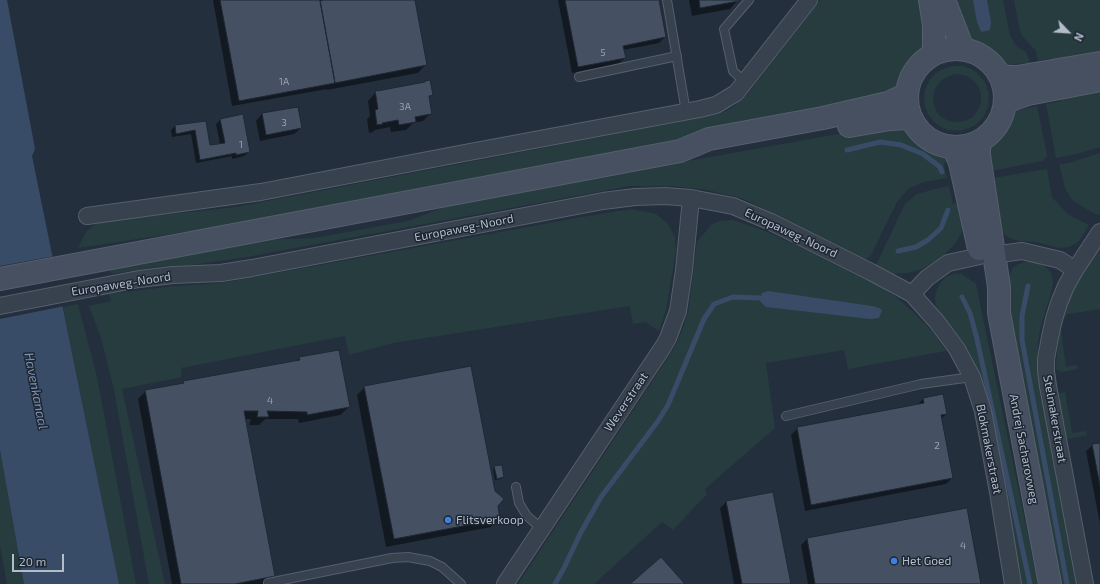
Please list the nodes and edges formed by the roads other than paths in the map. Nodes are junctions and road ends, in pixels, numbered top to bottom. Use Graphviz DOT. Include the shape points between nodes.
graph roads {
  1 [pos="667,0"];
  2 [pos="749,0"];
  3 [pos="809,0"];
  4 [pos="930,0"];
  5 [pos="944,0"];
  6 [pos="963,49"];
  7 [pos="934,54"];
  8 [pos="677,56"];
  9 [pos="1100,62"];
  10 [pos="578,77"];
  11 [pos="1001,77"];
  12 [pos="1100,80"];
  13 [pos="745,82"];
  14 [pos="907,94"];
  15 [pos="1005,102"];
  16 [pos="686,112"];
  17 [pos="912,119"];
  18 [pos="981,140"];
  19 [pos="951,147"];
  20 [pos="680,151"];
  21 [pos="691,198"];
  22 [pos="87,216"];
  23 [pos="1100,232"];
  24 [pos="987,255"];
  25 [pos="1075,270"];
  26 [pos="0,279"];
  27 [pos="912,294"];
  28 [pos="0,306"];
  29 [pos="972,377"];
  30 [pos="786,416"];
  31 [pos="516,487"];
  32 [pos="542,529"];
  33 [pos="268,583"];
  34 [pos="461,584"];
  35 [pos="505,584"];
  36 [pos="1013,584"];
  37 [pos="1050,584"];
  38 [pos="1085,584"];
  1 -- 8 [label="lane"];
  2 -- 13 [label="lane" via="724,29 733,71"];
  3 -- 13 [label="street"];
  4 -- 7 [label="main road" via="934,25"];
  5 -- 6 [label="main road"];
  6 -- 7 [label="main road" via="943,50"];
  6 -- 11 [label="main road" via="985,58"];
  7 -- 14 [label="main road" via="916,71"];
  8 -- 10 [label="lane"];
  8 -- 16 [label="lane"];
  9 -- 11 [label="main road" via="1017,77"];
  11 -- 15 [label="main road" via="1005,89"];
  12 -- 15 [label="main road" via="1028,94"];
  13 -- 16 [label="street" via="736,93 716,106"];
  14 -- 17 [label="main road"];
  14 -- 20 [label="main road" via="888,103 823,118 708,139"];
  15 -- 18 [label="main road" via="998,124"];
  16 -- 22 [label="street" via="261,192"];
  17 -- 19 [label="main road" via="928,138"];
  17 -- 20 [label="main road" via="890,119 709,152"];
  18 -- 19 [label="main road" via="961,147"];
  18 -- 24 [label="main road, Andrej Sacharovweg" via="978,155"];
  19 -- 24 [label="main road, Andrej Sacharovweg" via="960,163"];
  20 -- 26 [label="main road"];
  21 -- 27 [label="street, Europaweg-Noord" via="733,206 771,222"];
  21 -- 28 [label="street, Europaweg-Noord" via="635,197 604,201 252,268 139,279"];
  21 -- 32 [label="street, Weverstraat" via="678,311 668,338"];
  23 -- 25 [label="street, Stelmakerstraat"];
  24 -- 25 [label="street" via="1022,251 1060,260"];
  24 -- 27 [label="street" via="948,263 927,278"];
  24 -- 37 [label="main road, Andrej Sacharovweg" via="987,292 999,313"];
  25 -- 38 [label="street, Stelmakerstraat" via="1061,297 1054,319 1046,371"];
  27 -- 29 [label="street, Blokmakerstraat" via="957,349"];
  29 -- 30 [label="lane" via="921,384"];
  29 -- 36 [label="street, Blokmakerstraat" via="983,411"];
  31 -- 32 [label="lane" via="519,503 527,516"];
  32 -- 35 [label="street, Weverstraat"];
  33 -- 34 [label="lane" via="408,557 430,561 442,567"];
}
